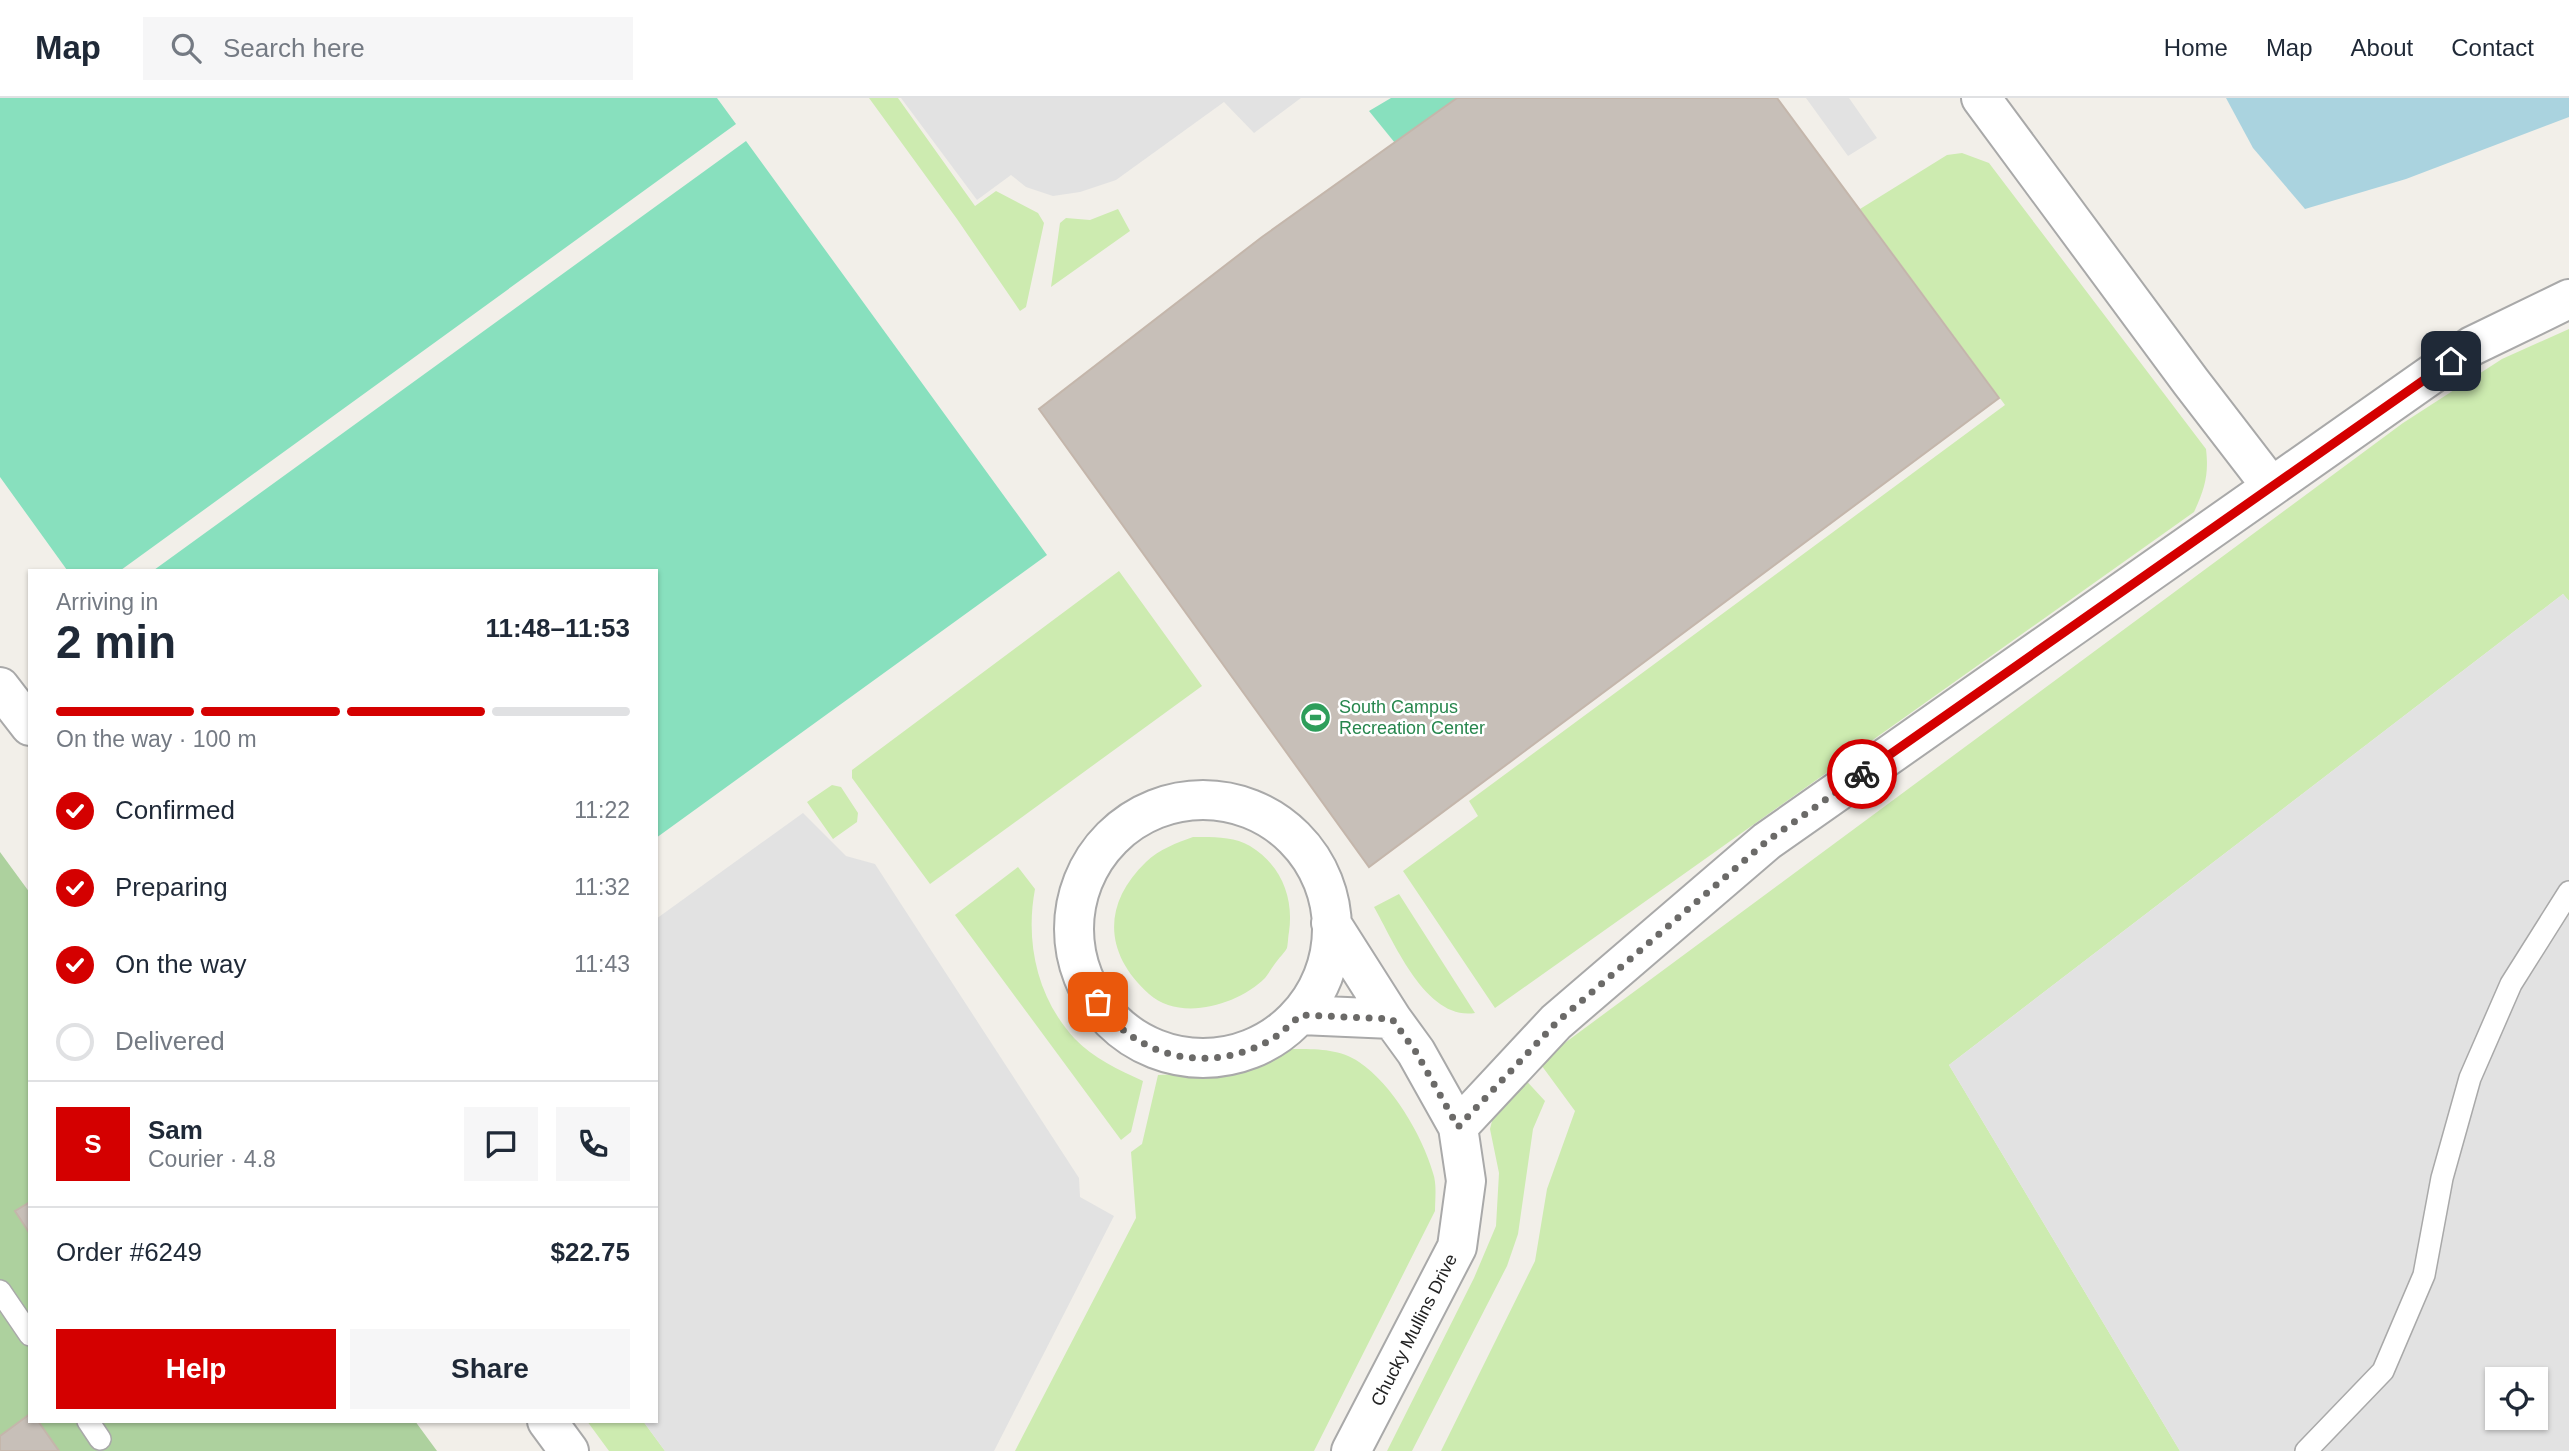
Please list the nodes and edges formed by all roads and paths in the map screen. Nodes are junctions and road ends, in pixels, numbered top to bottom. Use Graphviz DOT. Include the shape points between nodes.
graph roads {
  1 [pos="1980,98"];
  2 [pos="2569,299"];
  3 [pos="2272,486"];
  4 [pos="0,687"];
  5 [pos="28,723"];
  6 [pos="2569,892"];
  7 [pos="1331,923"];
  8 [pos="1301,1015"];
  9 [pos="1392,1019"];
  10 [pos="1458,1127"];
  11 [pos="0,1291"];
  12 [pos="28,1332"];
  13 [pos="89,1423"];
  14 [pos="548,1423"];
  15 [pos="100,1439"];
  16 [pos="569,1451"];
  17 [pos="1351,1451"];
  18 [pos="2306,1451"];
  1 -- 3 [label="street"];
  2 -- 3 [label="street" via="2472,346"];
  3 -- 10 [label="street" via="1767,841 1556,1023"];
  4 -- 5 [label="street"];
  6 -- 18 [label="lane" via="2511,984 2470,1077 2442,1178 2424,1275 2383,1371"];
  7 -- 8 [label="street" via="1333,937 1324,979"];
  7 -- 8 [label="street" via="1328,894 1311,856 1280,825 1243,805 1201,799 1160,807 1122,828 1094,860 1077,900 1074,942 1086,984 1110,1019 1144,1045 1184,1058 1227,1057 1268,1042"];
  7 -- 9 [label="street"];
  8 -- 9 [label="street"];
  9 -- 10 [label="street"];
  10 -- 17 [label="street, Chucky Mullins Drive" via="1466,1181 1457,1247"];
  11 -- 12 [label="lane"];
  13 -- 15 [label="lane"];
  14 -- 16 [label="street"];
}
